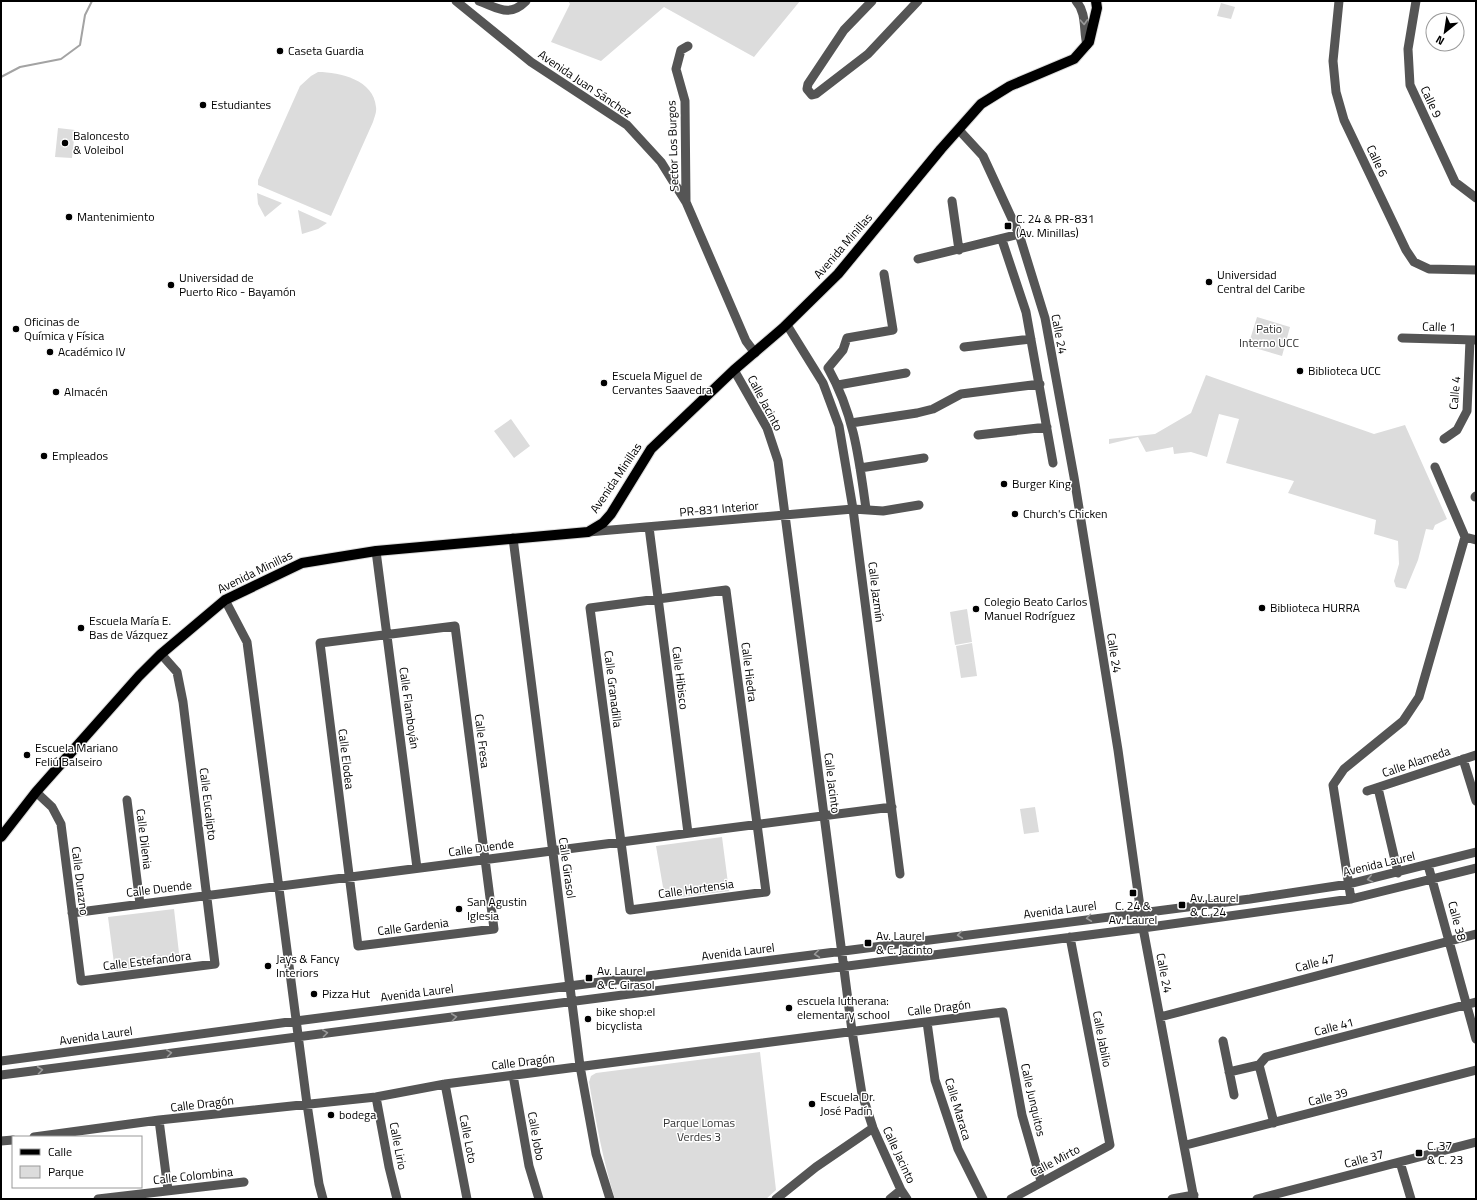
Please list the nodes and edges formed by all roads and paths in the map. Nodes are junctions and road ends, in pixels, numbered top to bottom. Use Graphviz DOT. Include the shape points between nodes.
graph roads {
  1 [pos="456,1"];
  2 [pos="479,1"];
  3 [pos="526,1"];
  4 [pos="872,1"];
  5 [pos="918,1"];
  6 [pos="1076,1"];
  7 [pos="1096,1"];
  8 [pos="1339,1"];
  9 [pos="1416,1"];
  10 [pos="1087,44"];
  11 [pos="688,46"];
  12 [pos="814,76"];
  13 [pos="826,86"];
  14 [pos="959,130"];
  15 [pos="1476,198"];
  16 [pos="952,201"];
  17 [pos="686,202"];
  18 [pos="1019,234"];
  19 [pos="1002,240"];
  20 [pos="959,250"];
  21 [pos="918,259"];
  22 [pos="1476,270"];
  23 [pos="884,274"];
  24 [pos="786,325"];
  25 [pos="1402,338"];
  26 [pos="1031,339"];
  27 [pos="1473,340"];
  28 [pos="964,347"];
  29 [pos="755,353"];
  30 [pos="734,370"];
  31 [pos="906,373"];
  32 [pos="1040,384"];
  33 [pos="838,385"];
  34 [pos="851,423"];
  35 [pos="1048,427"];
  36 [pos="978,435"];
  37 [pos="1444,438"];
  38 [pos="924,458"];
  39 [pos="1053,463"];
  40 [pos="1435,467"];
  41 [pos="860,468"];
  42 [pos="919,505"];
  43 [pos="853,509"];
  44 [pos="866,509"];
  45 [pos="785,515"];
  46 [pos="649,527"];
  47 [pos="588,532"];
  48 [pos="1465,537"];
  49 [pos="513,538"];
  50 [pos="1476,540"];
  51 [pos="376,551"];
  52 [pos="658,599"];
  53 [pos="225,600"];
  54 [pos="386,634"];
  55 [pos="161,654"];
  56 [pos="1476,755"];
  57 [pos="1463,759"];
  58 [pos="1378,788"];
  59 [pos="1367,791"];
  60 [pos="36,792"];
  61 [pos="127,800"];
  62 [pos="1476,801"];
  63 [pos="892,807"];
  64 [pos="824,816"];
  65 [pos="756,824"];
  66 [pos="688,833"];
  67 [pos="1,837"];
  68 [pos="620,842"];
  69 [pos="553,850"];
  70 [pos="1476,852"];
  71 [pos="485,859"];
  72 [pos="1428,865"];
  73 [pos="417,868"];
  74 [pos="1476,868"];
  75 [pos="1398,873"];
  76 [pos="900,874"];
  77 [pos="350,877"];
  78 [pos="1434,879"];
  79 [pos="1349,884"];
  80 [pos="279,886"];
  81 [pos="208,895"];
  82 [pos="1351,899"];
  83 [pos="140,904"];
  84 [pos="1141,912"];
  85 [pos="72,913"];
  86 [pos="1143,928"];
  87 [pos="1476,934"];
  88 [pos="1070,937"];
  89 [pos="1450,940"];
  90 [pos="842,950"];
  91 [pos="215,964"];
  92 [pos="844,966"];
  93 [pos="81,981"];
  94 [pos="569,986"];
  95 [pos="572,1002"];
  96 [pos="1472,1003"];
  97 [pos="1160,1016"];
  98 [pos="296,1021"];
  99 [pos="927,1022"];
  100 [pos="1005,1023"];
  101 [pos="852,1031"];
  102 [pos="299,1036"];
  103 [pos="1476,1039"];
  104 [pos="1223,1041"];
  105 [pos="1,1060"];
  106 [pos="1259,1065"];
  107 [pos="580,1066"];
  108 [pos="1476,1070"];
  109 [pos="1229,1072"];
  110 [pos="1,1075"];
  111 [pos="513,1075"];
  112 [pos="445,1084"];
  113 [pos="1234,1095"];
  114 [pos="376,1097"];
  115 [pos="307,1104"];
  116 [pos="159,1120"];
  117 [pos="1274,1123"];
  118 [pos="873,1128"];
  119 [pos="41,1136"];
  120 [pos="12,1140"];
  121 [pos="1,1141"];
  122 [pos="1476,1142"];
  123 [pos="1110,1145"];
  124 [pos="1186,1145"];
  125 [pos="1400,1162"];
  126 [pos="1042,1181"];
  127 [pos="244,1182"];
  128 [pos="168,1190"];
  129 [pos="901,1190"];
  130 [pos="1194,1197"];
  131 [pos="98,1199"];
  132 [pos="324,1199"];
  133 [pos="397,1199"];
  134 [pos="467,1199"];
  135 [pos="539,1199"];
  136 [pos="610,1199"];
  137 [pos="776,1199"];
  138 [pos="890,1199"];
  139 [pos="907,1199"];
  140 [pos="983,1199"];
  141 [pos="1011,1199"];
  142 [pos="1172,1199"];
  143 [pos="1257,1199"];
  144 [pos="1411,1199"];
  1 -- 17 [label="street, Avenida Juan Sánchez" via="531,62 626,125 661,162"];
  2 -- 3 [label="street" via="508,12 518,9"];
  4 -- 12 [label="street" via="844,30"];
  5 -- 13 [label="street" via="868,54"];
  6 -- 10 [label="street, one-way" via="1083,11"];
  7 -- 10 [label="main road, Avenida Minillas" via="1097,8"];
  8 -- 22 [label="street, Calle 6" via="1333,61 1336,92 1344,120 1406,250 1414,262 1429,269"];
  9 -- 15 [label="street, Calle 9" via="1408,49 1410,85 1455,182"];
  10 -- 14 [label="main road, Avenida Minillas" via="1074,59 1010,86 981,104"];
  11 -- 17 [label="street, Sector Los Burgos" via="681,50 676,69 685,101"];
  12 -- 13 [label="street"];
  12 -- 13 [label="street" via="806,89 808,92 816,94"];
  14 -- 18 [label="street, Calle 24" via="983,156"];
  14 -- 24 [label="main road, Avenida Minillas" via="838,274"];
  16 -- 20 [label="street"];
  17 -- 29 [label="street, Avenida Juan Sánchez" via="746,341"];
  18 -- 19 [label="street"];
  18 -- 84 [label="street, Calle 24" via="1045,318 1125,797"];
  19 -- 20 [label="street"];
  19 -- 26 [label="street" via="1026,312"];
  20 -- 21 [label="street"];
  23 -- 33 [label="street" via="893,330 847,338 843,350 828,368"];
  24 -- 29 [label="main road, Avenida Minillas"];
  24 -- 43 [label="street, Calle Jazmín" via="822,383 839,426"];
  25 -- 27 [label="street, Calle 1"];
  26 -- 28 [label="street"];
  26 -- 32 [label="street"];
  27 -- 37 [label="street, Calle 4" via="1468,411 1457,430"];
  29 -- 30 [label="main road, Avenida Minillas"];
  30 -- 45 [label="street, Calle Jacinto" via="767,428 778,461"];
  30 -- 47 [label="main road, Avenida Minillas" via="651,449 611,514"];
  31 -- 33 [label="street"];
  32 -- 34 [label="street" via="961,394 917,414"];
  32 -- 35 [label="street"];
  33 -- 34 [label="street"];
  34 -- 41 [label="street" via="856,437"];
  35 -- 36 [label="street"];
  35 -- 39 [label="street"];
  38 -- 41 [label="street"];
  40 -- 48 [label="street"];
  41 -- 44 [label="street"];
  42 -- 44 [label="street, PR-831 Interior" via="883,511"];
  43 -- 44 [label="street, PR-831 Interior"];
  43 -- 45 [label="street, PR-831 Interior"];
  43 -- 63 [label="street, Calle Jazmín"];
  45 -- 46 [label="street, PR-831 Interior"];
  45 -- 64 [label="street, Calle Jacinto"];
  46 -- 47 [label="street, PR-831 Interior"];
  46 -- 52 [label="street, Calle Hibisco"];
  47 -- 49 [label="main road, Avenida Minillas"];
  48 -- 50 [label="street"];
  48 -- 79 [label="street" via="1419,697 1403,721 1344,769 1333,785"];
  49 -- 51 [label="main road, Avenida Minillas"];
  49 -- 69 [label="street, Calle Girasol"];
  51 -- 53 [label="main road, Avenida Minillas" via="302,563"];
  51 -- 54 [label="street, Calle Flamboyán"];
  52 -- 65 [label="street, Calle Hiedra" via="726,590"];
  52 -- 66 [label="street, Calle Hibisco"];
  52 -- 68 [label="street, Calle Granadilla" via="590,608"];
  53 -- 55 [label="main road, Avenida Minillas"];
  53 -- 80 [label="street" via="247,642"];
  54 -- 71 [label="street, Calle Fresa" via="455,626"];
  54 -- 73 [label="street, Calle Flamboyán"];
  54 -- 77 [label="street, Calle Elodea" via="320,643"];
  55 -- 60 [label="main road, Avenida Minillas"];
  55 -- 81 [label="street, Calle Eucalipto" via="177,672"];
  56 -- 57 [label="street, Calle Alameda"];
  57 -- 58 [label="street, Calle Alameda"];
  57 -- 62 [label="street"];
  58 -- 59 [label="street"];
  58 -- 75 [label="street, Calle Alameda"];
  60 -- 67 [label="main road, Avenida Minillas"];
  60 -- 85 [label="street, Calle Durazno" via="52,807 61,824"];
  61 -- 83 [label="street, Calle Dilenia"];
  63 -- 64 [label="street, Calle Duende"];
  63 -- 76 [label="street, Calle Jazmín"];
  64 -- 65 [label="street, Calle Duende"];
  64 -- 90 [label="street, Calle Jacinto"];
  65 -- 66 [label="street, Calle Duende"];
  65 -- 68 [label="street, Calle Hortensia" via="766,892 630,910"];
  66 -- 68 [label="street, Calle Duende"];
  68 -- 69 [label="street, Calle Duende"];
  69 -- 71 [label="street, Calle Duende"];
  69 -- 94 [label="street, Calle Girasol"];
  70 -- 72 [label="street, Avenida Laurel"];
  71 -- 73 [label="street, Calle Duende"];
  71 -- 77 [label="street, Calle Gardenia" via="494,929 358,946"];
  72 -- 75 [label="street, Avenida Laurel"];
  72 -- 78 [label="street, Calle 38"];
  73 -- 77 [label="street, Calle Duende"];
  74 -- 78 [label="street"];
  75 -- 79 [label="street, Avenida Laurel, one-way"];
  77 -- 80 [label="street, Calle Duende"];
  78 -- 82 [label="street"];
  78 -- 89 [label="street, Calle 38"];
  79 -- 82 [label="street"];
  79 -- 84 [label="street, Avenida Laurel"];
  80 -- 81 [label="street, Calle Duende"];
  80 -- 98 [label="street"];
  81 -- 83 [label="street, Calle Duende"];
  81 -- 91 [label="street, Calle Eucalipto"];
  82 -- 86 [label="street"];
  83 -- 85 [label="street, Calle Duende"];
  84 -- 86 [label="street, Calle 24"];
  84 -- 90 [label="street, Avenida Laurel, one-way"];
  85 -- 93 [label="street, Calle Durazno"];
  86 -- 88 [label="street"];
  86 -- 97 [label="street, Calle 24"];
  87 -- 89 [label="street, Calle 47"];
  88 -- 92 [label="street"];
  88 -- 123 [label="street, Calle Jabilio"];
  89 -- 96 [label="street, Calle 38"];
  89 -- 97 [label="street, Calle 47"];
  90 -- 92 [label="street, Calle Jacinto"];
  90 -- 94 [label="street, Avenida Laurel, one-way"];
  91 -- 93 [label="street, Calle Estefandora"];
  92 -- 95 [label="street"];
  92 -- 101 [label="street, Calle Jacinto"];
  94 -- 95 [label="street, Calle Girasol"];
  94 -- 98 [label="street, Avenida Laurel"];
  102 -- 95 [label="street, one-way"];
  95 -- 107 [label="street, Calle Girasol"];
  96 -- 103 [label="street, Calle 38"];
  96 -- 106 [label="street, Calle 41" via="1266,1057"];
  97 -- 124 [label="street, Calle 24"];
  98 -- 102 [label="street"];
  98 -- 105 [label="street, Avenida Laurel"];
  99 -- 100 [label="street, Calle Dragón" via="1003,1012"];
  99 -- 101 [label="street, Calle Dragón"];
  99 -- 140 [label="street, Calle Maraca" via="942,1101 958,1149"];
  100 -- 126 [label="street, Calle Junquitos" via="1022,1115"];
  101 -- 107 [label="street, Calle Dragón"];
  101 -- 118 [label="street, Calle Jacinto" via="862,1094"];
  110 -- 102 [label="street, one-way"];
  102 -- 115 [label="street"];
  104 -- 109 [label="street"];
  106 -- 109 [label="street, Calle 41"];
  106 -- 117 [label="street"];
  107 -- 111 [label="street, Calle Dragón"];
  107 -- 136 [label="street, Calle Girasol" via="596,1154"];
  108 -- 117 [label="street, Calle 39"];
  109 -- 113 [label="street"];
  111 -- 112 [label="street, Calle Dragón"];
  111 -- 135 [label="street, Calle Jobo" via="529,1166"];
  112 -- 114 [label="street, Calle Dragón"];
  112 -- 134 [label="street, Calle Loto"];
  114 -- 115 [label="street, Calle Dragón"];
  114 -- 133 [label="street, Calle Lirio"];
  115 -- 116 [label="street, Calle Dragón"];
  115 -- 132 [label="street" via="319,1184"];
  116 -- 119 [label="street, Calle Dragón"];
  116 -- 128 [label="street"];
  117 -- 124 [label="street, Calle 39"];
  118 -- 129 [label="street, Calle Jacinto"];
  118 -- 137 [label="street" via="816,1167"];
  120 -- 121 [label="street"];
  122 -- 125 [label="street, Calle 37"];
  123 -- 126 [label="street, Calle Mirto"];
  124 -- 130 [label="street, Calle 24"];
  125 -- 143 [label="street, Calle 37"];
  125 -- 144 [label="street"];
  126 -- 141 [label="street, Calle Mirto"];
  127 -- 128 [label="street, Calle Colombina"];
  128 -- 131 [label="street, Calle Colombina"];
  129 -- 138 [label="street"];
  129 -- 139 [label="street, Calle Jacinto"];
  130 -- 142 [label="street"];
}
